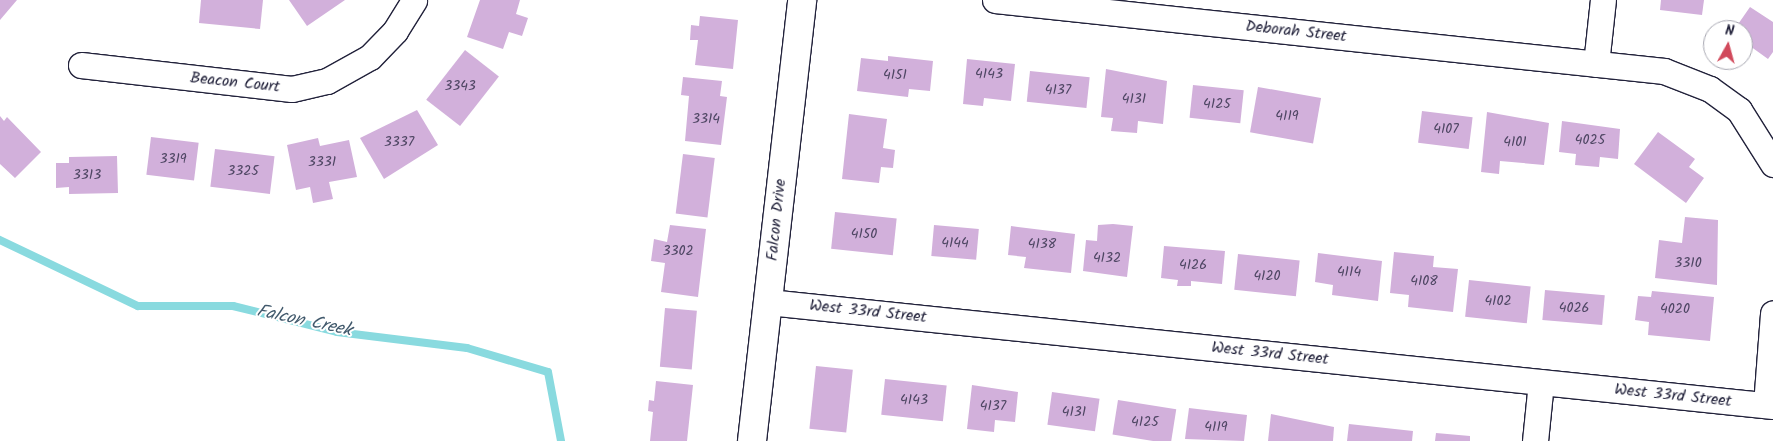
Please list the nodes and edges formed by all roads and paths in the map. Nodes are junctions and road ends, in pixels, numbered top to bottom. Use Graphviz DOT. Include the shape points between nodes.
graph roads {
  1 [pos="414,0"];
  2 [pos="802,0"];
  3 [pos="995,0"];
  4 [pos="1603,0"];
  5 [pos="1596,64"];
  6 [pos="81,65"];
  7 [pos="1773,164"];
  8 [pos="768,302"];
  9 [pos="1773,313"];
  10 [pos="1541,382"];
  11 [pos="1769,406"];
  12 [pos="752,441"];
  13 [pos="1534,441"];
  1 -- 6 [label="street, Beacon Court" via="396,31 370,57 327,82 292,88"];
  2 -- 8 [label="street, Falcon Drive"];
  3 -- 5 [label="street, Deborah Street"];
  4 -- 5 [label="street"];
  5 -- 7 [label="street, Deborah Street" via="1664,71 1710,89 1747,119"];
  8 -- 10 [label="street, West 33rd Street"];
  8 -- 12 [label="street, Falcon Drive"];
  9 -- 11 [label="street"];
  10 -- 11 [label="street, West 33rd Street"];
  10 -- 13 [label="street"];
}
